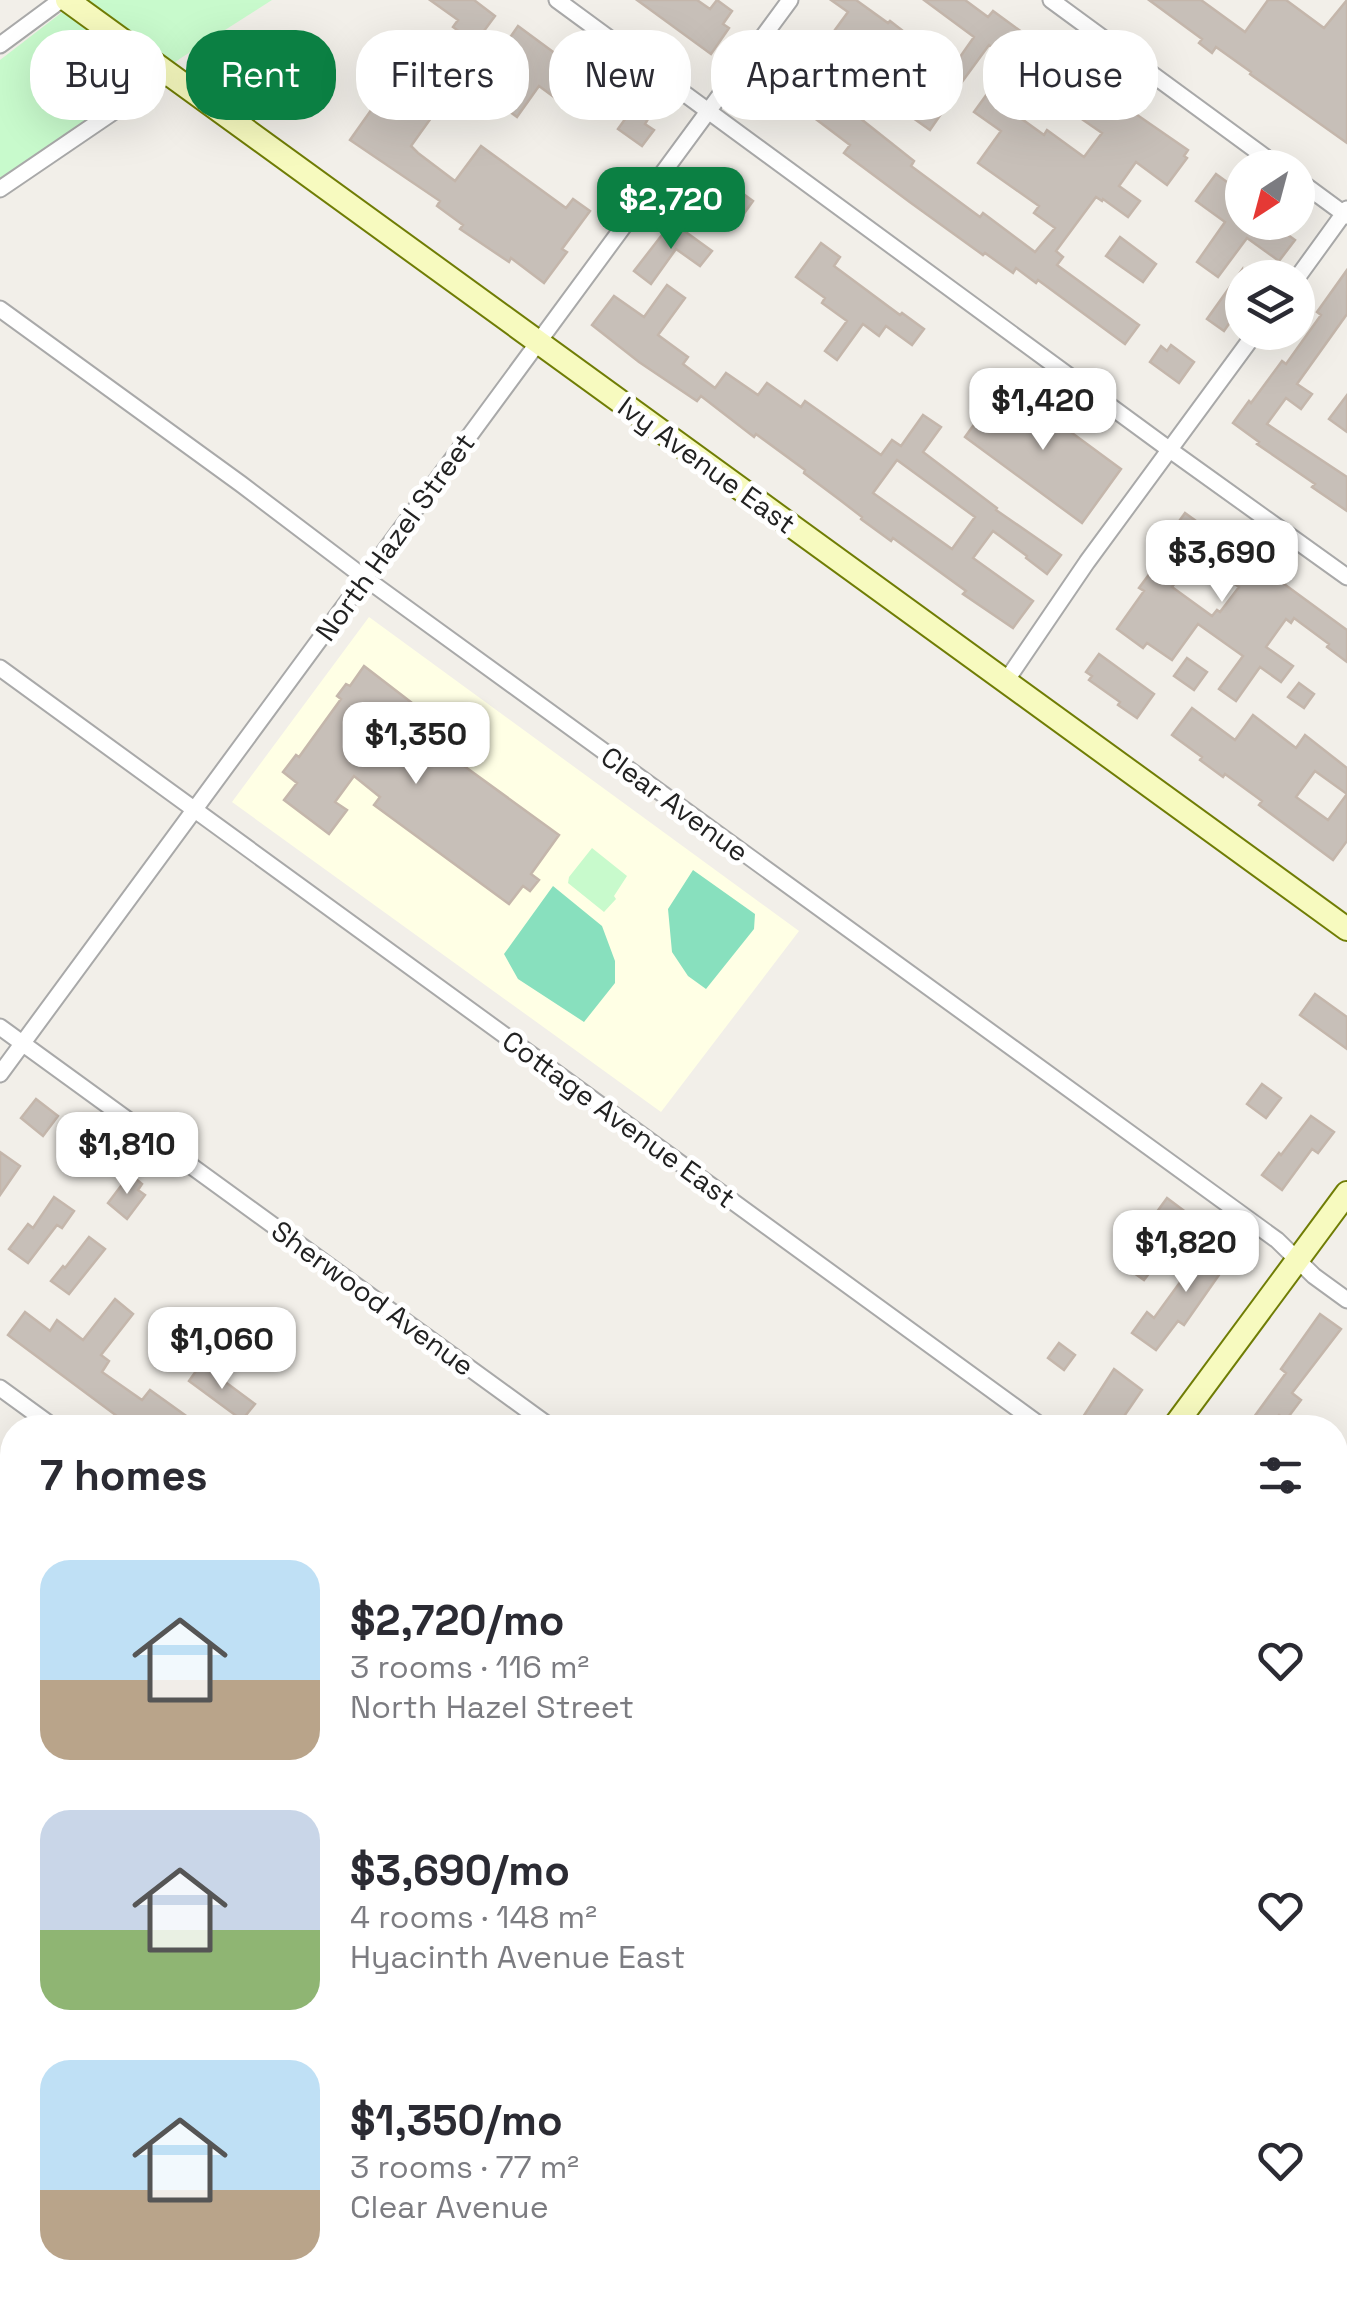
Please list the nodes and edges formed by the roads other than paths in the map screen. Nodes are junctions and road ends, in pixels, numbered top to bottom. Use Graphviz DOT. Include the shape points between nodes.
graph roads {
  1 [pos="64,0"];
  2 [pos="557,0"];
  3 [pos="790,0"];
  4 [pos="1051,0"];
  5 [pos="0,45"];
  6 [pos="168,74"];
  7 [pos="708,111"];
  8 [pos="1255,150"];
  9 [pos="0,189"];
  10 [pos="1315,192"];
  11 [pos="1346,213"];
  12 [pos="1311,260"];
  13 [pos="0,310"];
  14 [pos="538,342"];
  15 [pos="1243,350"];
  16 [pos="1170,450"];
  17 [pos="1347,577"];
  18 [pos="365,578"];
  19 [pos="0,668"];
  20 [pos="1006,681"];
  21 [pos="194,810"];
  22 [pos="1347,929"];
  23 [pos="0,1027"];
  24 [pos="23,1044"];
  25 [pos="0,1074"];
  26 [pos="1347,1194"];
  27 [pos="1298,1260"];
  28 [pos="1347,1300"];
  29 [pos="0,1388"];
  30 [pos="37,1415"];
  31 [pos="534,1415"];
  32 [pos="1026,1415"];
  33 [pos="1183,1415"];
  1 -- 5 [label="street"];
  1 -- 6 [label="street, Ivy Avenue East"];
  2 -- 7 [label="street"];
  3 -- 7 [label="street, North Hazel Street"];
  4 -- 8 [label="street"];
  6 -- 9 [label="street"];
  6 -- 14 [label="street, Ivy Avenue East"];
  7 -- 14 [label="street, North Hazel Street"];
  7 -- 16 [label="street"];
  10 -- 11 [label="street"];
  11 -- 12 [label="street"];
  13 -- 18 [label="street, Clear Avenue"];
  14 -- 18 [label="street, North Hazel Street"];
  14 -- 20 [label="street, Ivy Avenue East"];
  15 -- 16 [label="street"];
  16 -- 17 [label="street"];
  16 -- 20 [label="street"];
  18 -- 21 [label="street, North Hazel Street"];
  18 -- 27 [label="street, Clear Avenue"];
  19 -- 21 [label="street, Cottage Avenue East"];
  20 -- 22 [label="street, Ivy Avenue East"];
  21 -- 24 [label="street, North Hazel Street"];
  21 -- 32 [label="street, Cottage Avenue East"];
  23 -- 24 [label="street, Sherwood Avenue"];
  24 -- 25 [label="street, North Hazel Street"];
  24 -- 31 [label="street, Sherwood Avenue"];
  26 -- 27 [label="street"];
  27 -- 28 [label="street, Clear Avenue"];
  27 -- 33 [label="street"];
  29 -- 30 [label="street"];
}
